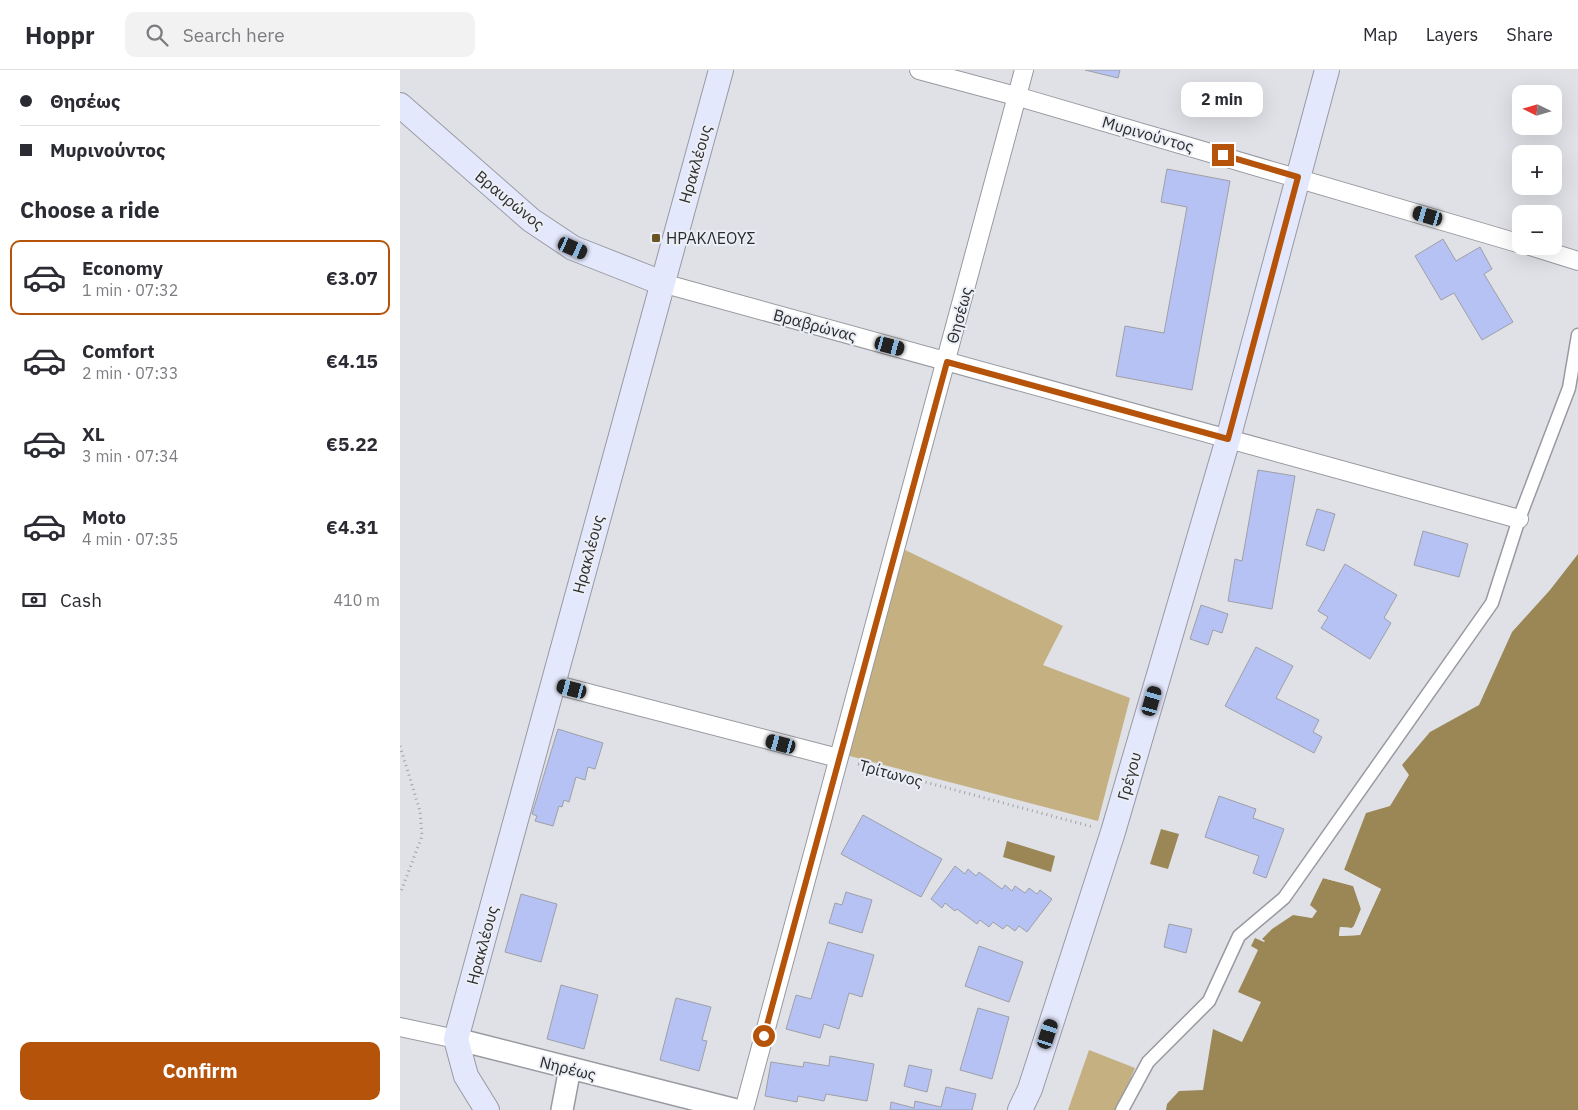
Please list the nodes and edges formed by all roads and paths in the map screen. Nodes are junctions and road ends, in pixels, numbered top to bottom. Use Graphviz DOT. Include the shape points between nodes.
graph roads {
  1 [pos="721,70"];
  2 [pos="918,70"];
  3 [pos="1024,70"];
  4 [pos="1327,70"];
  5 [pos="1016,96"];
  6 [pos="400,105"];
  7 [pos="1298,177"];
  8 [pos="1512,241"];
  9 [pos="1561,255"];
  10 [pos="1578,260"];
  11 [pos="662,283"];
  12 [pos="1578,335"];
  13 [pos="947,362"];
  14 [pos="1228,439"];
  15 [pos="1519,519"];
  16 [pos="553,684"];
  17 [pos="400,746"];
  18 [pos="838,758"];
  19 [pos="1113,832"];
  20 [pos="400,894"];
  21 [pos="400,1027"];
  22 [pos="456,1039"];
  23 [pos="570,1068"];
  24 [pos="487,1110"];
  25 [pos="562,1110"];
  26 [pos="736,1110"];
  27 [pos="744,1110"];
  28 [pos="1020,1110"];
  29 [pos="1122,1110"];
  1 -- 11 [label="main road, Ηρακλέους"];
  2 -- 5 [label="street, Μυρινούντος"];
  3 -- 5 [label="street, Θησέως"];
  4 -- 7 [label="main road, Γρέγου"];
  5 -- 7 [label="street, Μυρινούντος"];
  5 -- 13 [label="street, Θησέως"];
  6 -- 11 [label="main road, Βραυρώνος" via="531,220 573,248"];
  7 -- 8 [label="street, Μυρινούντος"];
  7 -- 14 [label="main road, Γρέγου"];
  9 -- 10 [label="street"];
  11 -- 13 [label="street, Βραβρώνας"];
  11 -- 16 [label="main road, Ηρακλέους"];
  12 -- 15 [label="street" via="1569,388"];
  13 -- 14 [label="street, Βραβρώνας"];
  13 -- 18 [label="street, Θησέως"];
  14 -- 15 [label="street, Βραβρώνας"];
  14 -- 19 [label="main road, Γρέγου"];
  15 -- 29 [label="street" via="1492,603 1284,898 1239,936 1208,1002 1148,1062"];
  16 -- 18 [label="street, Τρίτωνος"];
  16 -- 22 [label="main road, Ηρακλέους"];
  17 -- 20 [label="path" via="420,811 422,836"];
  18 -- 19 [label="path, Τρίτωνος"];
  18 -- 27 [label="street, Θησέως"];
  19 -- 28 [label="main road, Γρέγου" via="1030,1090"];
  21 -- 22 [label="street, Νηρέως"];
  22 -- 23 [label="street, Νηρέως"];
  22 -- 24 [label="main road" via="466,1076"];
  23 -- 25 [label="street"];
  23 -- 26 [label="street, Νηρέως"];
}
